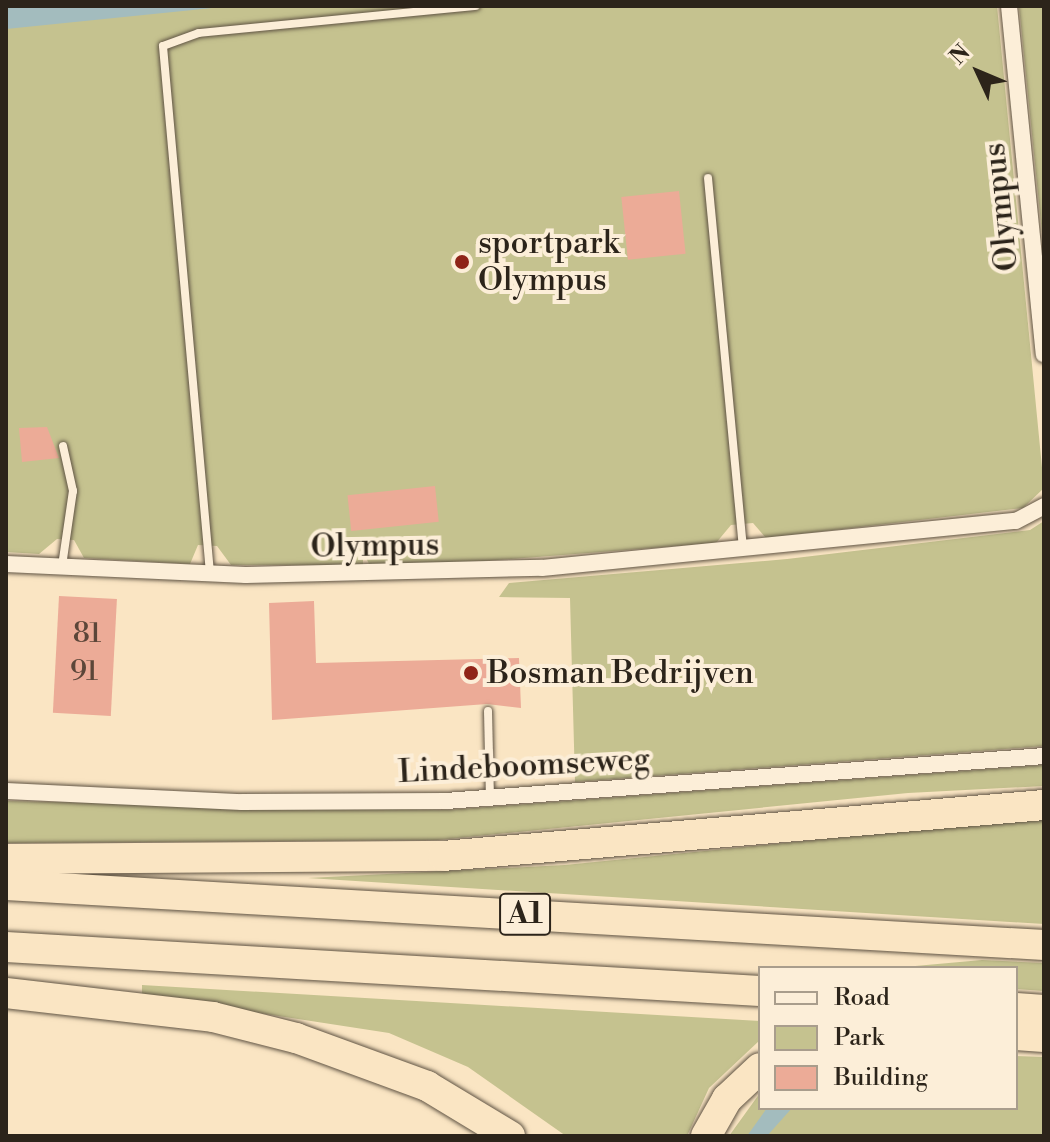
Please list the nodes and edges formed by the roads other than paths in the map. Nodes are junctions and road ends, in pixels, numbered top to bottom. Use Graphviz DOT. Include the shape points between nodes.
graph roads {
  1 [pos="476,6"];
  2 [pos="1009,6"];
  3 [pos="708,178"];
  4 [pos="1044,354"];
  5 [pos="63,446"];
  6 [pos="1044,506"];
  7 [pos="744,551"];
  8 [pos="6,564"];
  9 [pos="62,566"];
  10 [pos="210,574"];
  11 [pos="488,711"];
  12 [pos="1044,756"];
  13 [pos="6,791"];
  14 [pos="490,798"];
  15 [pos="1044,805"];
  16 [pos="6,859"];
  17 [pos="6,885"];
  18 [pos="1044,945"];
  19 [pos="6,947"];
  20 [pos="758,991"];
  21 [pos="6,993"];
  22 [pos="1018,1008"];
  23 [pos="1044,1010"];
  24 [pos="1018,1035"];
  25 [pos="1044,1037"];
  26 [pos="758,1070"];
  27 [pos="510,1136"];
  28 [pos="706,1136"];
  1 -- 10 [label="lane" via="199,33 163,46"];
  2 -- 4 [label="street, Olympus"];
  3 -- 7 [label="lane"];
  5 -- 9 [label="lane" via="73,491"];
  6 -- 7 [label="street, Olympus" via="1016,521"];
  7 -- 10 [label="street, Olympus" via="419,575"];
  8 -- 9 [label="street, Olympus"];
  9 -- 10 [label="street, Olympus"];
  11 -- 14 [label="lane"];
  12 -- 14 [label="street, Lindeboomseweg"];
  13 -- 14 [label="street, Lindeboomseweg" via="242,802"];
  15 -- 16 [label="highway, A1" via="443,856"];
  17 -- 18 [label="highway, A1"];
  19 -- 20 [label="highway, A1"];
  21 -- 27 [label="highway" via="213,1017 296,1038 427,1086"];
  22 -- 23 [label="highway"];
  24 -- 25 [label="highway"];
  26 -- 28 [label="highway" via="727,1099"];
}
